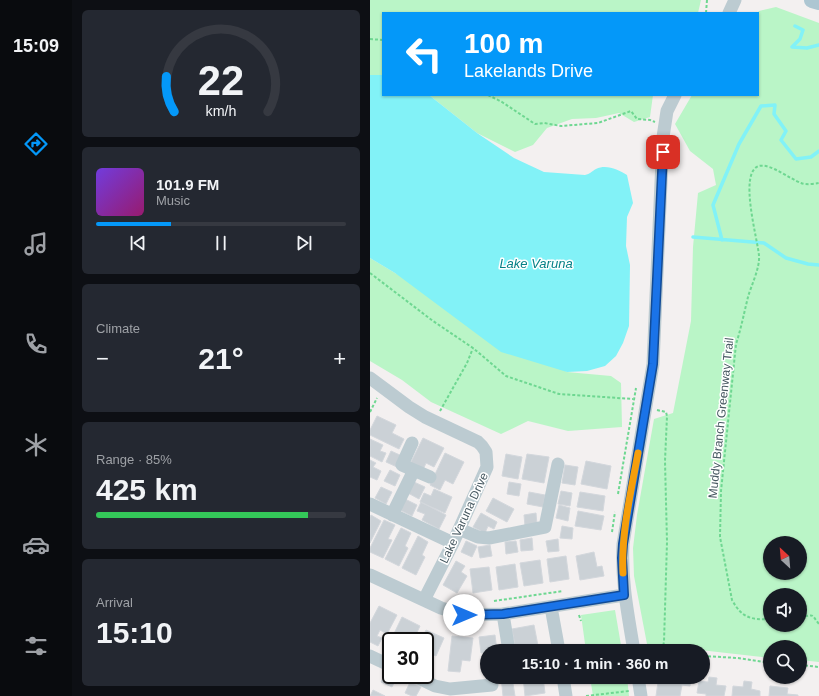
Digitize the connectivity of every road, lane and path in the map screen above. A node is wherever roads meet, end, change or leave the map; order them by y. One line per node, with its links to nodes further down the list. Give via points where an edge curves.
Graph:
1 (707, 0): 5 (path)
2 (735, 0): 6 (street)
3 (812, 0): 4 (main road)
4 (819, 2)
5 (706, 12)
6 (729, 12)
7 (370, 39): 8 (path)
8 (382, 40)
9 (490, 96): 11 (path, via 535,124 561,126 598,123 631,111 637,119 657,123)
10 (675, 96): 19 (street, via 668,111 663,137 653,364)
11 (658, 119)
12 (819, 183): 41 (path, Muddy Branch Greenway Trail, via 802,184 763,166 753,170 750,176 750,203 760,257 736,344 720,491 720,537 732,600 736,608 751,619)
13 (370, 273): 14 (path)
14 (473, 348): 17 (path, via 506,376 559,394); 20 (path)
15 (370, 378): 29 (street, Lake Varuna Drive, via 425,417 478,442 486,452 487,467)
16 (636, 386): 17 (path)
17 (633, 399): 18 (path)
18 (632, 406): 19 (path); 25 (path)
19 (646, 408): 34 (street, via 623,544); 47 (path, via 666,412 667,416)
20 (440, 412)
21 (412, 443): 23 (street, via 402,465)
22 (558, 464): 29 (street, via 545,527 489,538 478,537)
23 (414, 470): 24 (street); 28 (street)
24 (430, 477)
25 (618, 496)
26 (370, 504): 28 (street)
27 (615, 510): 30 (path)
28 (392, 515): 31 (street)
29 (459, 529): 31 (street, Lake Varuna Drive)
30 (612, 536)
31 (453, 543): 35 (street, Lake Varuna Drive)
32 (370, 575): 35 (street)
33 (563, 591): 36 (path)
34 (624, 595): 37 (street); 46 (street)
35 (424, 600): 38 (street, via 464,615)
36 (494, 601)
37 (551, 607): 38 (street); 45 (street)
38 (503, 614): 44 (street)
39 (579, 615): 42 (path)
40 (807, 616): 43 (path, via 815,617)
41 (763, 619)
42 (581, 621)
43 (819, 624)
44 (507, 644)
45 (558, 644)
46 (633, 644)
47 (664, 644)
48 (370, 656): 50 (street)
49 (710, 656): 51 (path)
50 (382, 662)
51 (763, 662)
52 (807, 666): 53 (path)
53 (819, 667)
54 (431, 684): 56 (street, via 450,689)
55 (564, 684): 58 (street)
56 (492, 686)
57 (640, 688): 59 (path)
58 (566, 696)
59 (586, 696)

